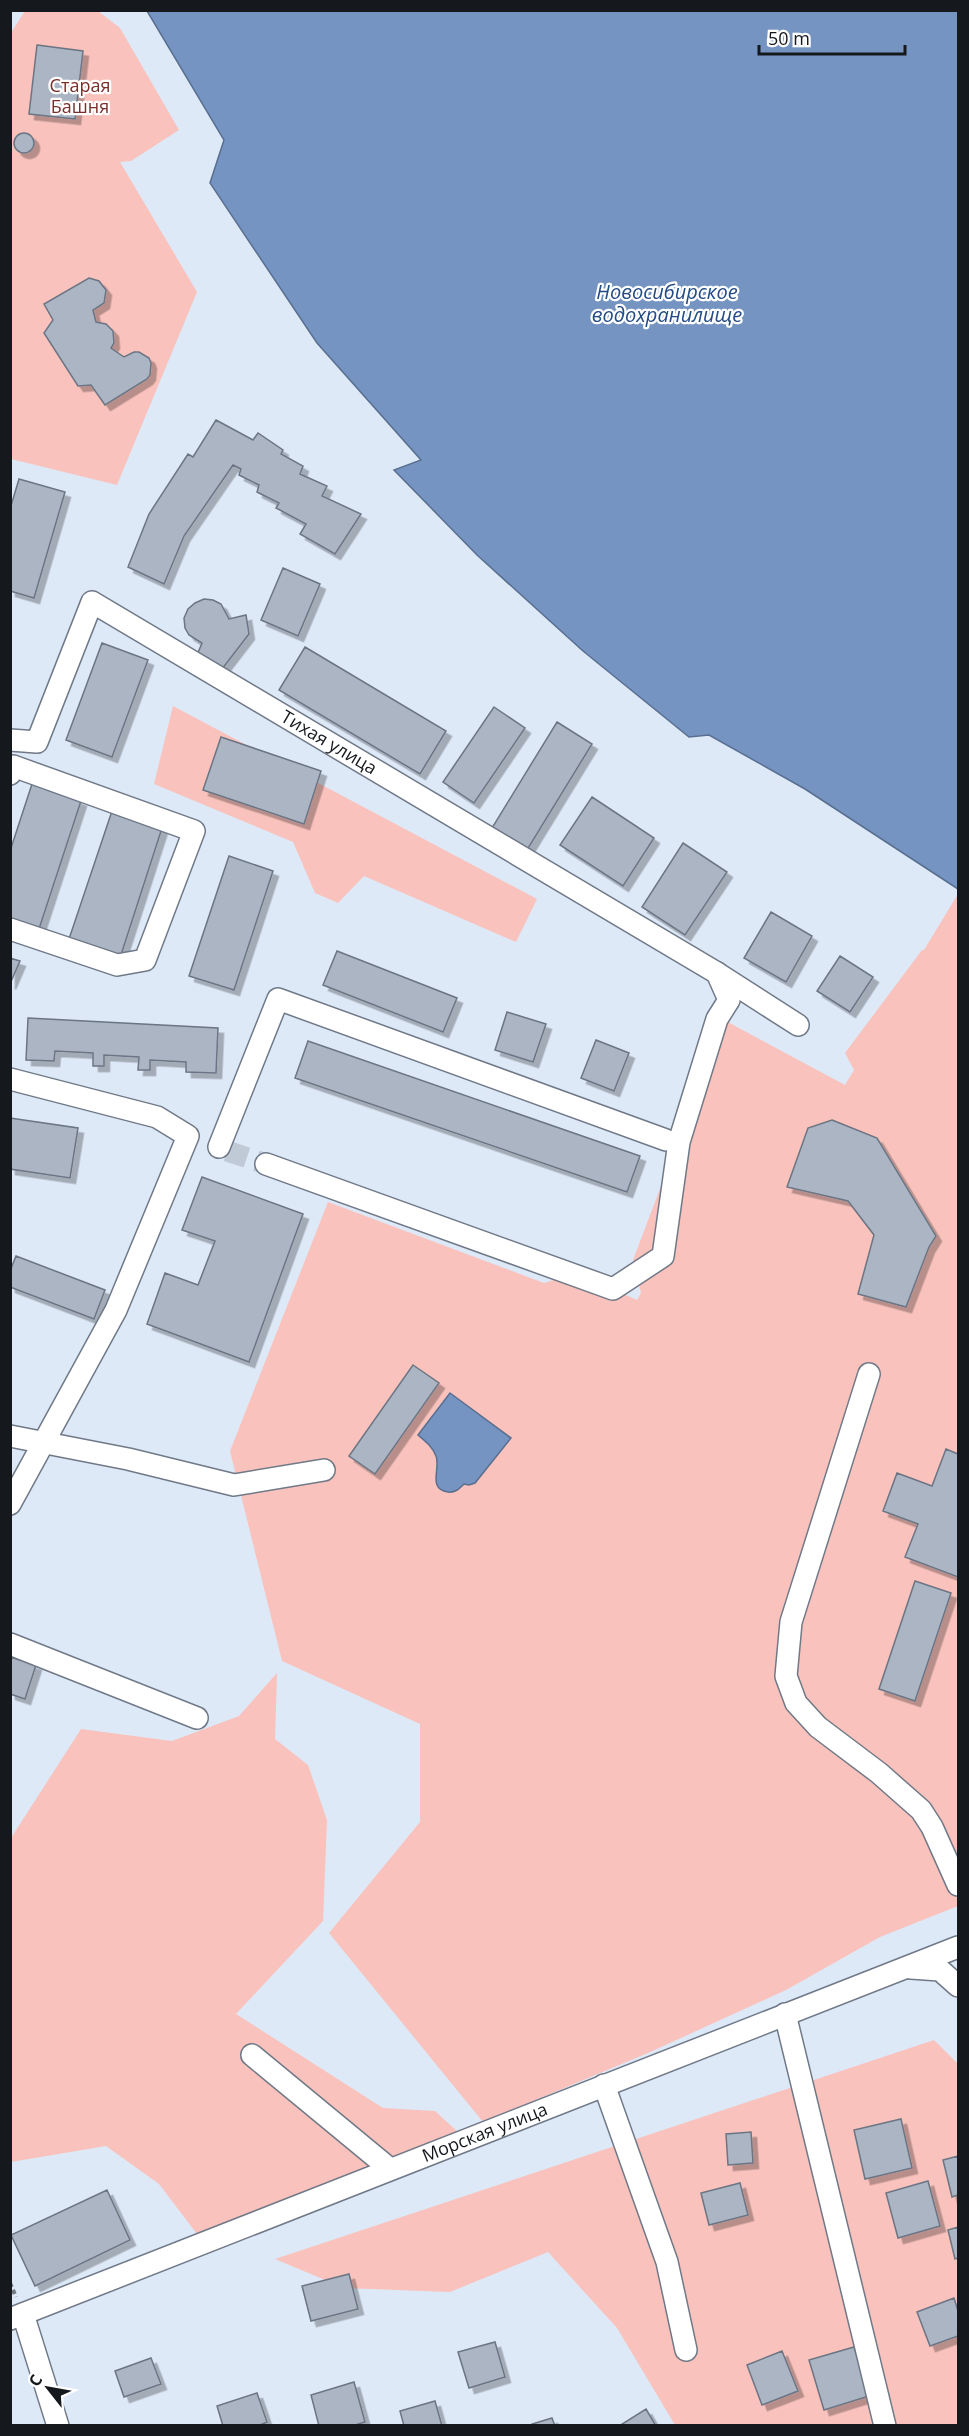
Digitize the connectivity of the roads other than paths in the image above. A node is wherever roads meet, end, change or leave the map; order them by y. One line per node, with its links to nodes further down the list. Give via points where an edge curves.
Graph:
1 (10, 740): 4 (street, Тихая улица, via 37,742 92,602)
2 (10, 774): 3 (street, via 13,766 194,831 145,960 117,965)
3 (10, 929)
4 (717, 973): 5 (street); 9 (street, via 729,1000 717,1019 679,1142 663,1256 613,1289)
5 (798, 1025)
6 (10, 1079): 7 (street, via 157,1117)
7 (188, 1136): 8 (street, via 223,1149 278,999); 12 (street, via 116,1310)
8 (666, 1140)
9 (266, 1164)
10 (869, 1374): 17 (street, via 791,1622 786,1676 796,1703 818,1727 921,1810)
11 (10, 1436): 12 (street)
12 (44, 1444): 13 (street, via 128,1459 234,1485); 14 (street)
13 (324, 1470)
14 (10, 1504)
15 (10, 1644): 16 (street)
16 (197, 1718)
17 (958, 1885)
18 (958, 1947): 19 (street, Морская улица)
19 (904, 1967): 20 (street, via 940,1970); 21 (street, Морская улица)
20 (958, 1986)
21 (785, 2014): 23 (street, Морская улица); 28 (street)
22 (252, 2055): 24 (street)
23 (604, 2085): 24 (street, Морская улица); 26 (street, via 667,2262)
24 (390, 2169): 25 (street, Морская улица)
25 (17, 2316): 27 (street)
26 (686, 2350)
27 (58, 2426)
28 (885, 2426)

